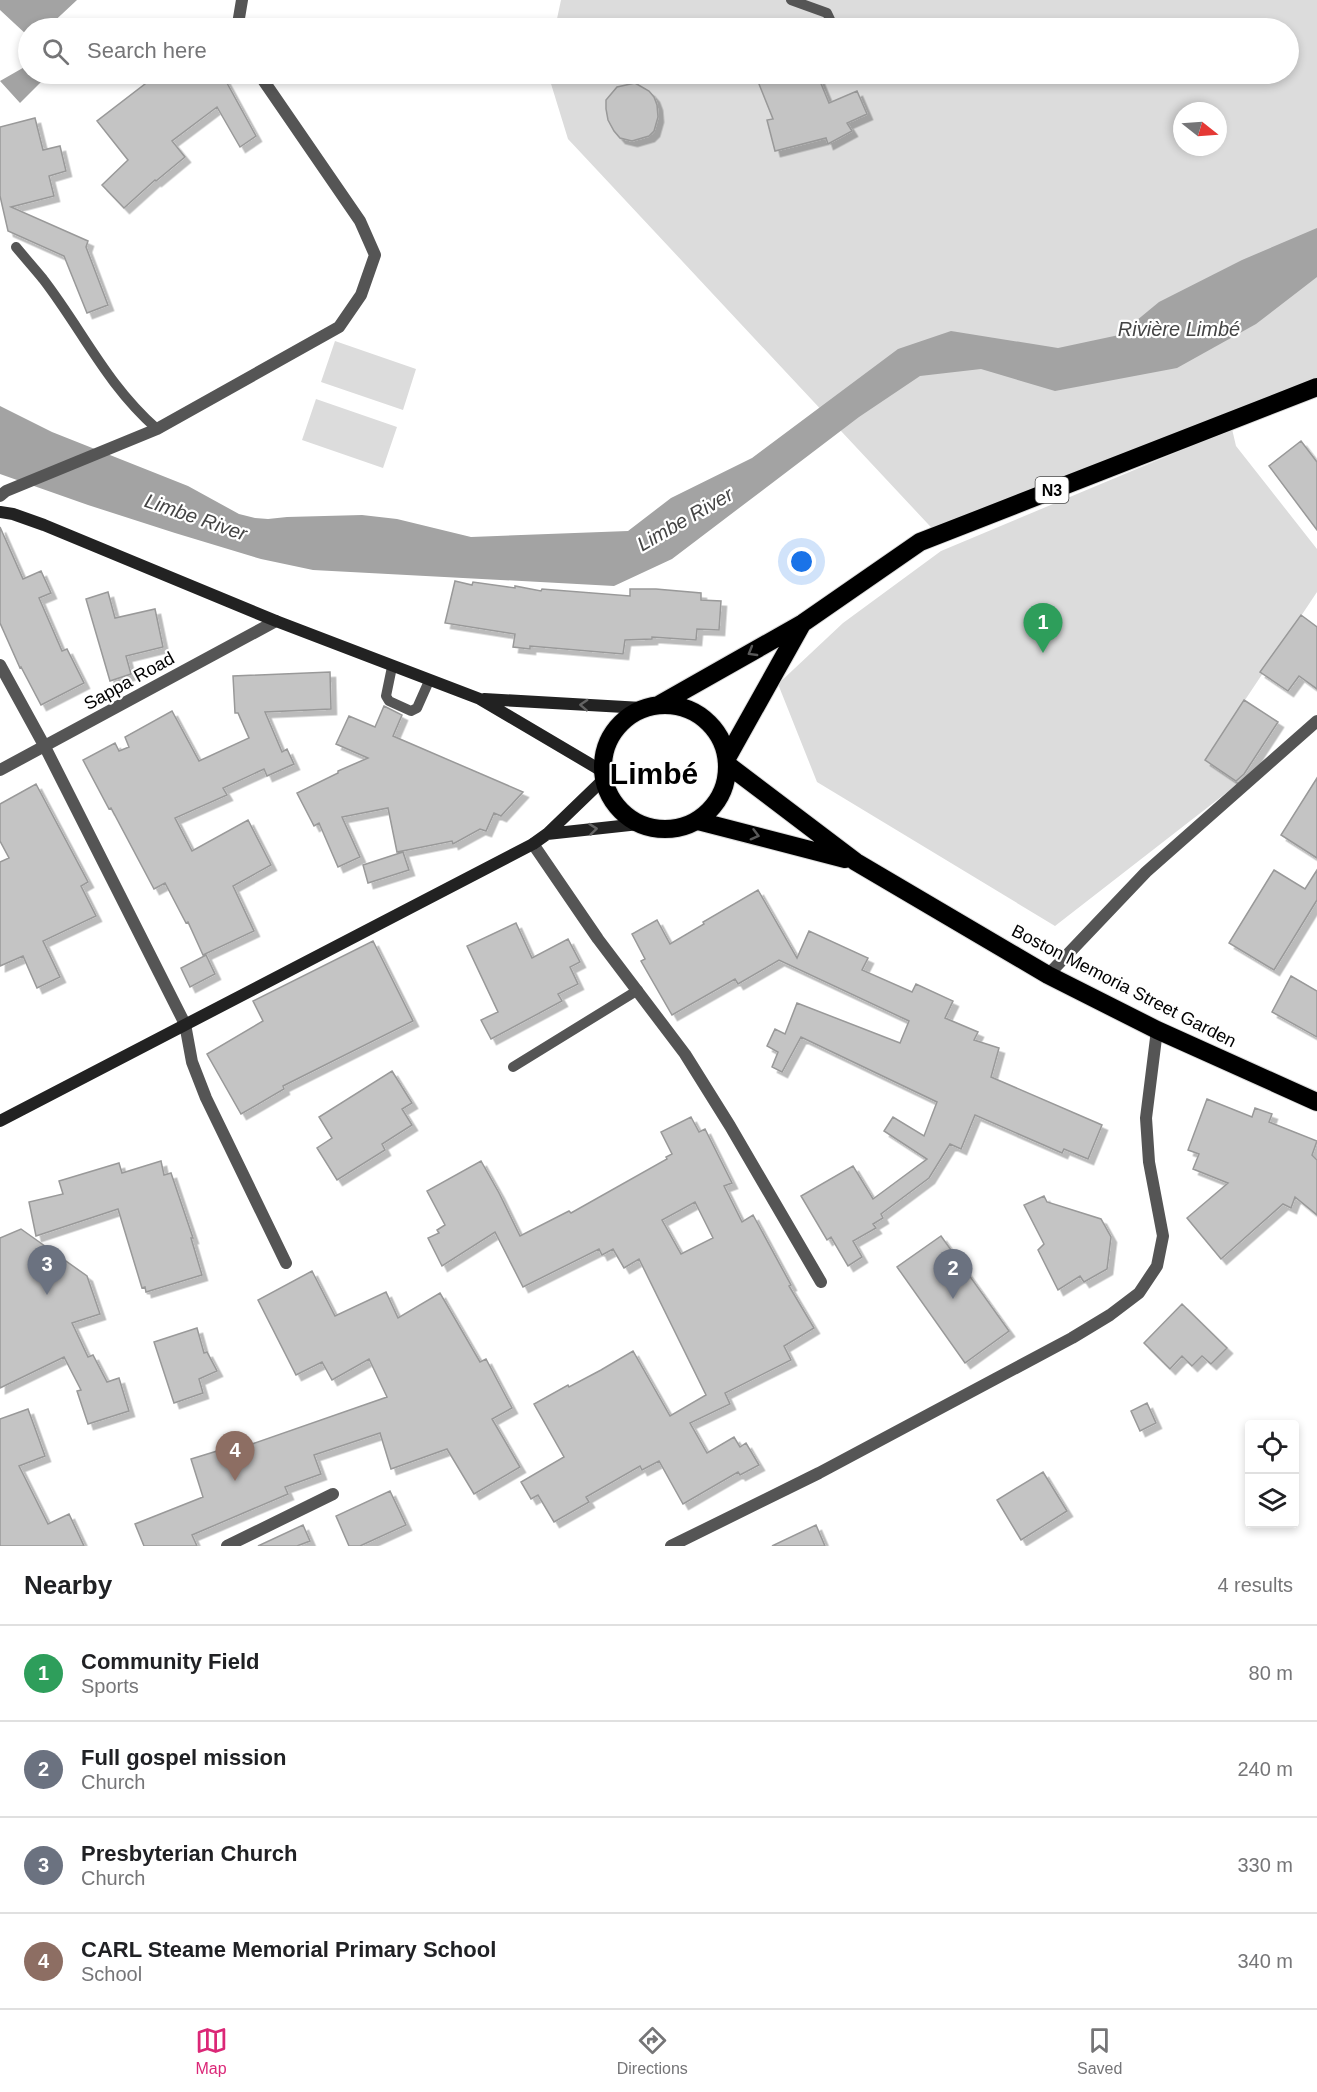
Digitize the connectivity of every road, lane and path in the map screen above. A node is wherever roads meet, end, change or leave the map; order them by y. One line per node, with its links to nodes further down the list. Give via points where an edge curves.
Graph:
1 (242, 0): 3 (street)
2 (791, 0): 4 (lane, via 827,13)
3 (239, 18)
4 (829, 18)
5 (266, 84): 8 (street, via 360,221 375,255 371,270 361,295 339,327)
6 (16, 247): 8 (lane, via 43,279 104,371 137,412)
7 (1317, 387): 12 (highway, N3, via 920,542)
8 (157, 429): 9 (street)
9 (3, 493)
10 (0, 512): 11 (main road, via 45,525)
11 (276, 621): 14 (main road); 19 (street, Sappa Road)
12 (803, 623): 17 (highway, one-way to 17); 20 (highway)
13 (0, 665): 19 (street)
14 (392, 667): 15 (main road); 15 (lane, via 386,696 411,711 417,708)
15 (429, 681): 16 (main road)
16 (480, 699): 17 (main road, one-way to 16); 22 (main road)
17 (651, 706): 20 (highway, via 683,707 704,718 719,735); 22 (highway, via 626,718 612,734 604,752)
18 (1317, 721): 28 (street, via 1146,872)
19 (45, 747): 21 (street, Sappa Road); 30 (street)
20 (727, 762): 23 (highway, via 720,797); 27 (highway, Boston Memoria Street Garden)
21 (0, 771)
22 (603, 776): 24 (highway, via 610,799); 25 (main road)
23 (698, 821): 24 (highway, via 679,829 658,830); 27 (highway, Boston Memoria Street Garden, one-way to 27)
24 (639, 825): 25 (main road, one-way to 24)
25 (547, 834): 26 (main road)
26 (533, 844): 29 (street); 30 (main road)
27 (856, 861): 28 (highway, Boston Memoria Street Garden)
28 (1048, 975): 31 (highway, Boston Memoria Street Garden)
29 (638, 990): 32 (lane); 36 (street, via 702,1081)
30 (185, 1024): 34 (main road); 35 (street, via 192,1062 206,1098)
31 (1157, 1030): 33 (highway, Boston Memoria Street Garden); 39 (street, via 1146,1118 1149,1162 1163,1236 1157,1266 1139,1293 1072,1338 819,1473)
32 (513, 1067)
33 (1317, 1102)
34 (0, 1121)
35 (286, 1263)
36 (821, 1282)
37 (333, 1494): 38 (street)
38 (227, 1546)
39 (671, 1546)

